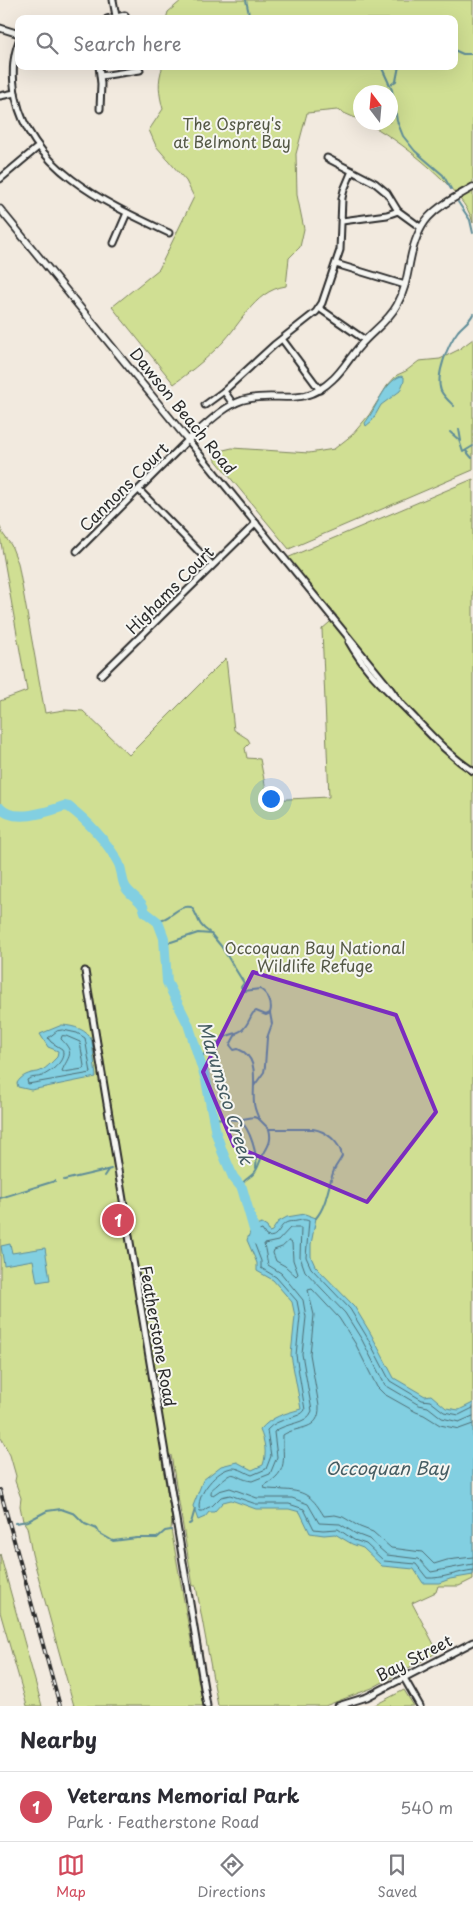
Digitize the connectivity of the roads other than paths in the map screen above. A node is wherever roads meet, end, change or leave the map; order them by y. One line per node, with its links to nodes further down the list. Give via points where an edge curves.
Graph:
1 (113, 0): 2 (street)
2 (116, 15)
3 (0, 28): 4 (street)
4 (15, 33)
5 (15, 63): 9 (street)
6 (100, 70): 8 (street)
7 (140, 70): 8 (street)
8 (101, 76): 11 (street)
9 (15, 93): 10 (street); 12 (street, via 26,128)
10 (0, 96)
11 (100, 109)
12 (38, 147): 15 (street); 19 (street, via 71,178)
13 (328, 158): 14 (street)
14 (352, 170): 18 (street, via 381,187); 20 (street, via 344,190)
15 (0, 179)
16 (473, 187): 21 (street, via 432,212)
17 (0, 209): 33 (street, Dawson Beach Road)
18 (398, 211): 20 (street); 21 (street)
19 (127, 213): 22 (street); 23 (street)
20 (342, 221): 24 (street)
21 (420, 227): 25 (street)
22 (169, 233)
23 (114, 243)
24 (336, 264): 25 (street); 26 (street)
25 (405, 285): 28 (street, via 392,312)
26 (319, 308): 27 (street); 28 (street)
27 (282, 339): 29 (street); 30 (street)
28 (365, 340): 30 (street)
29 (224, 390): 31 (street); 32 (street)
30 (320, 390): 31 (street, via 298,398 258,397)
31 (233, 404): 33 (street)
32 (205, 405)
33 (188, 440): 34 (street, Cannons Court); 35 (street, Dawson Beach Road)
34 (139, 490): 36 (street, Cannons Court); 37 (street)
35 (256, 523): 37 (street, Highams Court); 39 (street, Dawson Beach Road, via 343,632 364,667 445,749)
36 (77, 551)
37 (212, 565): 38 (street, Highams Court)
38 (101, 675)
39 (473, 771)
40 (85, 971): 43 (street, Featherstone Road)
41 (473, 1642): 42 (street, Bay Street)
42 (404, 1678): 44 (street, Bay Street, via 367,1697); 45 (street)
43 (207, 1706)
44 (338, 1706)
45 (420, 1706)

